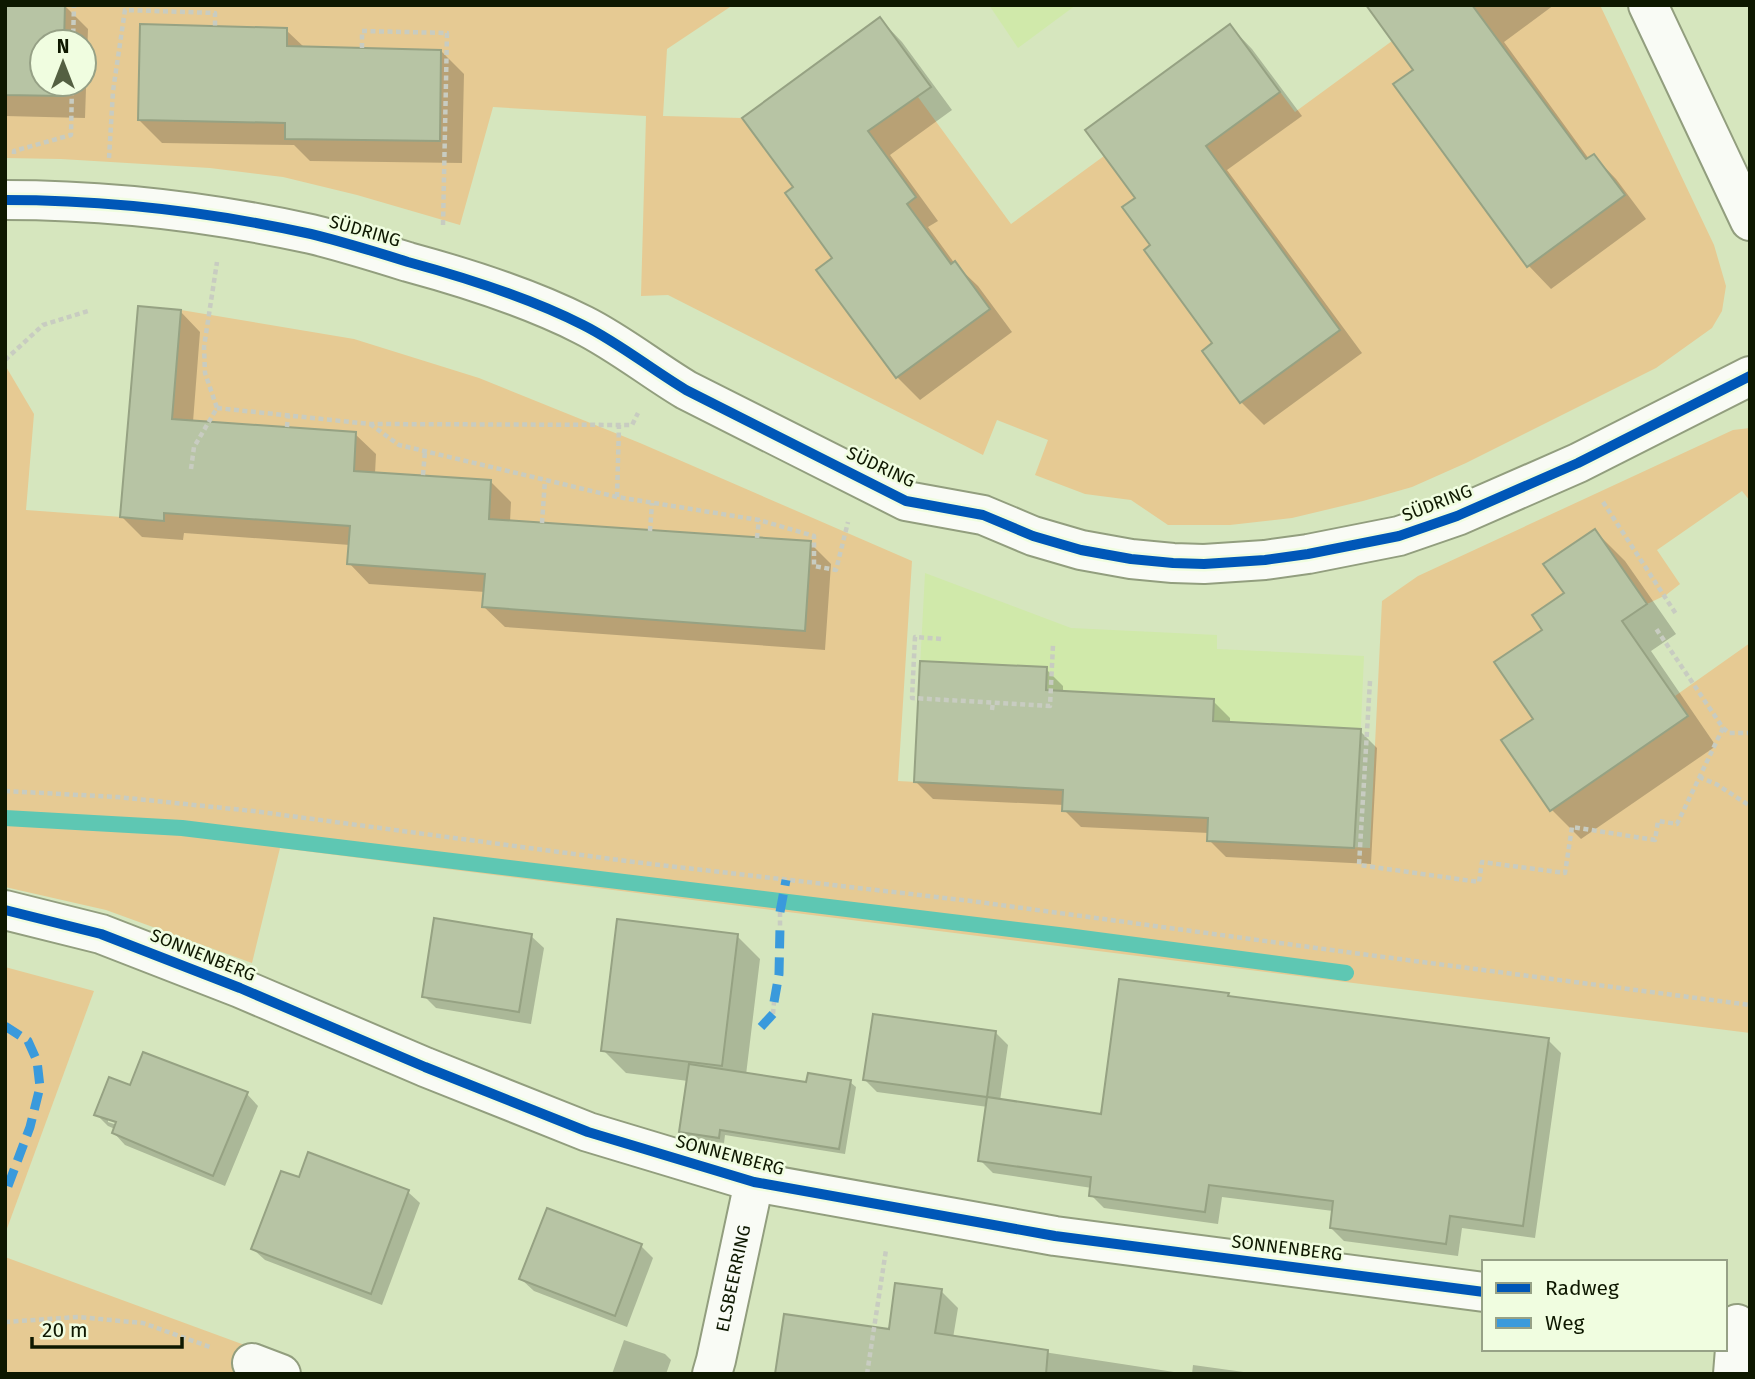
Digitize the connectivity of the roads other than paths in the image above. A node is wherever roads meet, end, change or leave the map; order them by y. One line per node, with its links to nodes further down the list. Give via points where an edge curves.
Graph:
1 (1648, 5): 3 (street)
2 (9, 200): 4 (street, SÜDRING, via 195,214 312,234 442,271 583,325 686,390 906,500 983,515 1033,536 1131,559 1204,564 1265,560 1399,536 1578,463)
3 (1750, 221)
4 (1750, 376)
5 (5, 910): 6 (street, SONNENBERG, via 101,934 588,1132)
6 (754, 1182): 7 (street, SONNENBERG, via 1055,1236); 9 (street, ELSBEERRING)
7 (1482, 1292)
8 (1737, 1324): 10 (street)
9 (712, 1374)
10 (1733, 1374)

